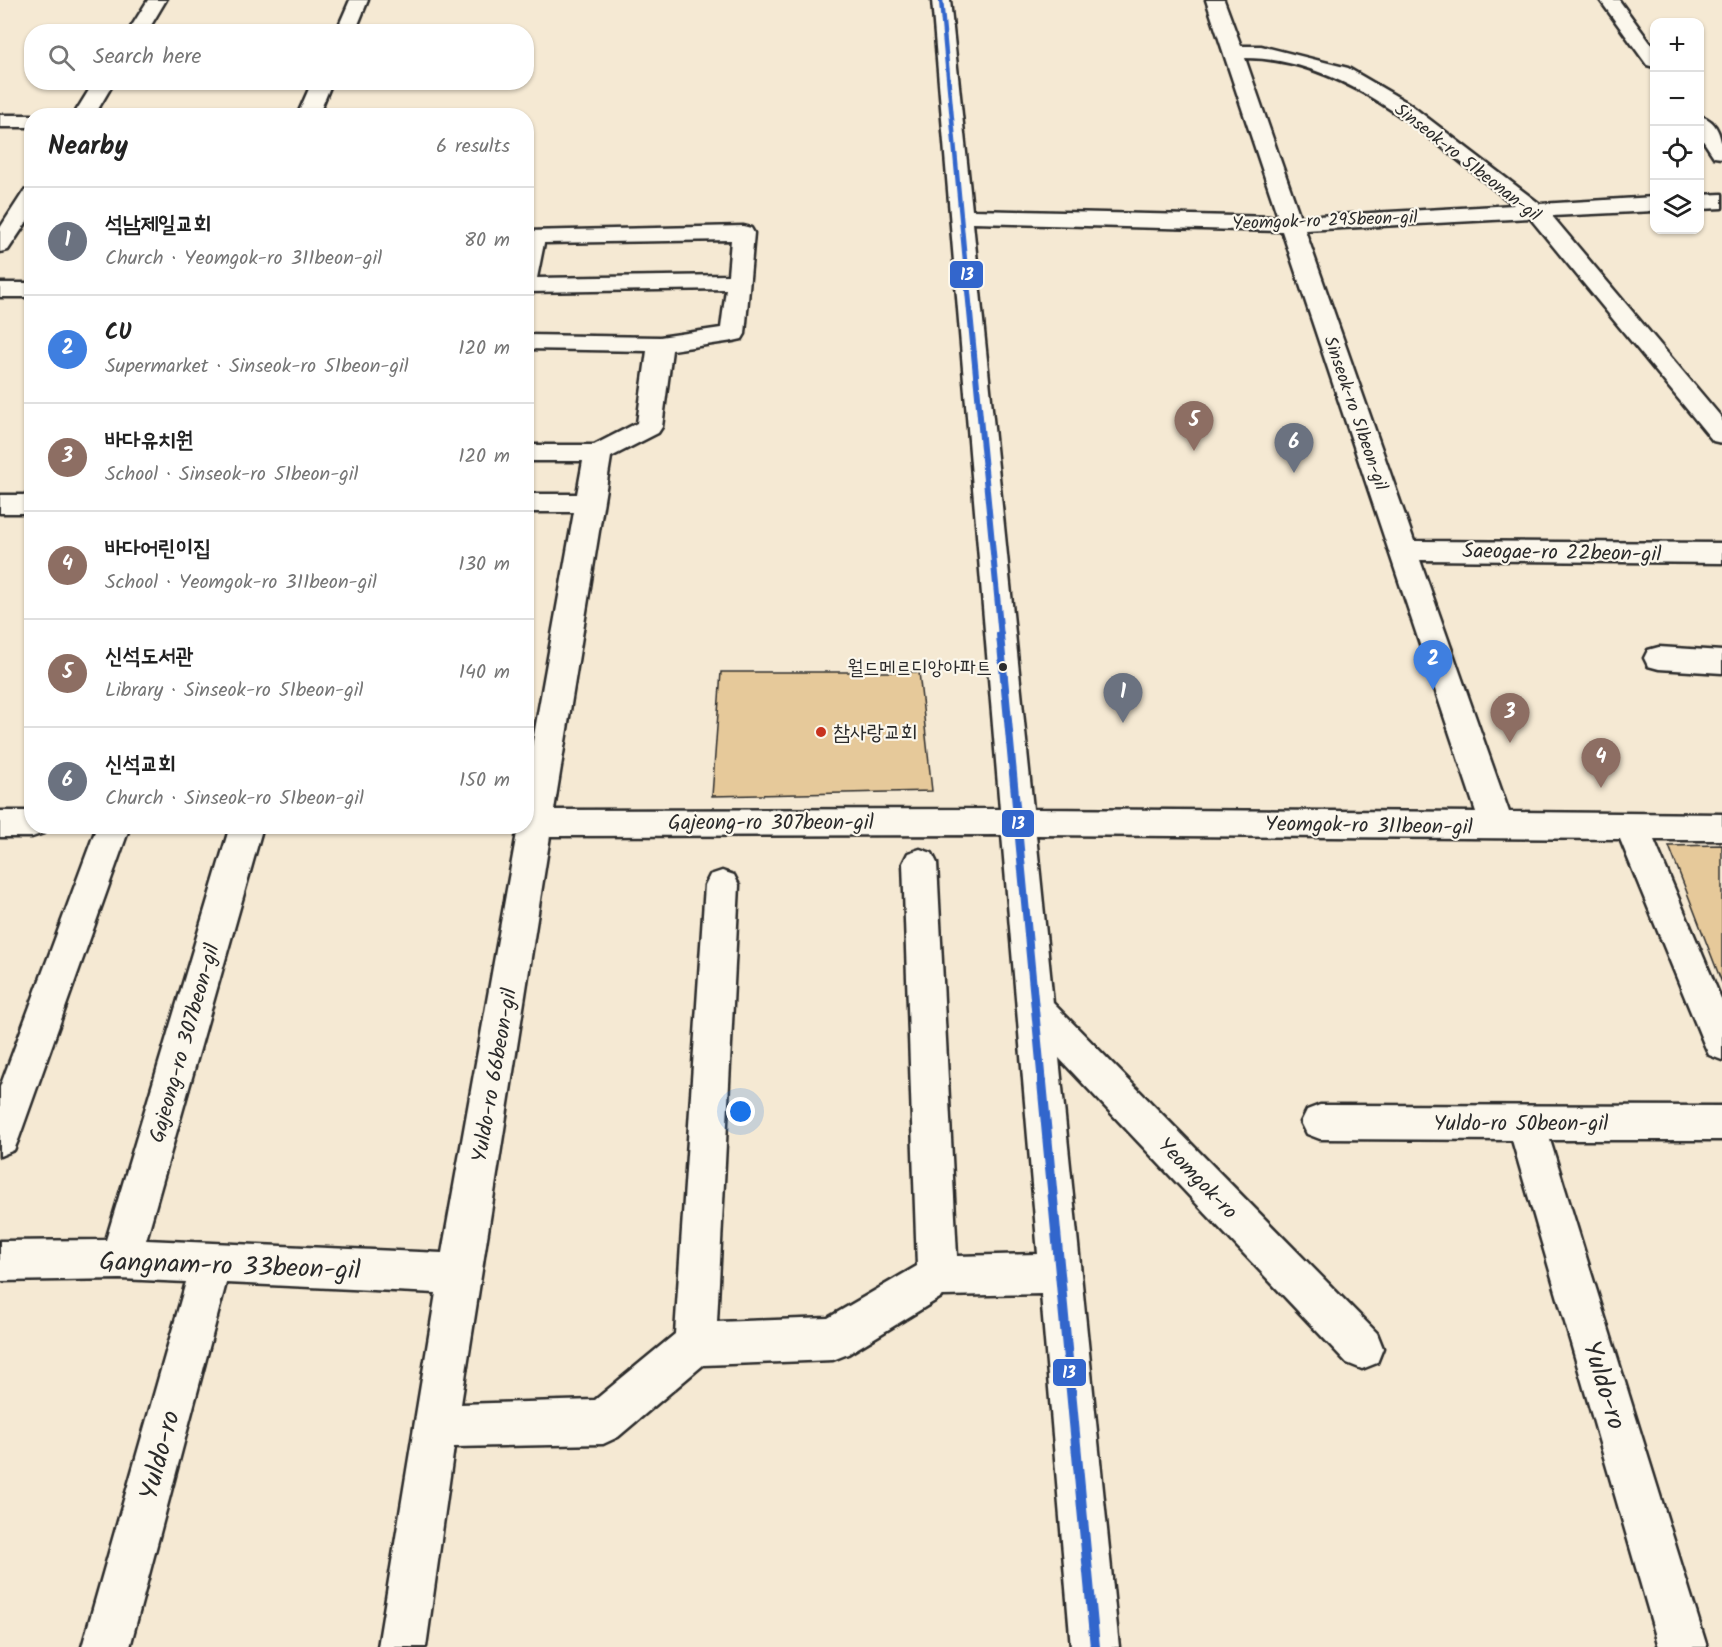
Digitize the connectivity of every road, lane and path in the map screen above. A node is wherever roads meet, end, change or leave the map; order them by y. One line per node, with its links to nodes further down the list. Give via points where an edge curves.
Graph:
1 (157, 0): 6 (street)
2 (359, 0): 7 (street)
3 (941, 0): 23 (street)
4 (1215, 0): 8 (street, Sinseok-ro 51beon-gil)
5 (1609, 0): 9 (street)
6 (142, 24)
7 (348, 24)
8 (1233, 52): 22 (street, Sinseok-ro 51beonan-gil, via 1261,52 1341,72 1401,107); 24 (street, Sinseok-ro 51beon-gil)
9 (1650, 56)
10 (99, 90): 12 (street)
11 (318, 90): 13 (street)
12 (88, 108)
13 (311, 108)
14 (0, 121): 15 (street)
15 (24, 121)
16 (1708, 124): 17 (street)
17 (1722, 152)
18 (1722, 201): 19 (street)
19 (1704, 202)
20 (1650, 204): 22 (street, Yeomgok-ro 295beon-gil)
21 (24, 208): 26 (street)
22 (1536, 211): 24 (street, Yeomgok-ro 295beon-gil); 33 (street, Sinseok-ro 51beonan-gil)
23 (960, 216): 24 (street, Yeomgok-ro 295beon-gil); 45 (street)
24 (1292, 224): 40 (street, Sinseok-ro 51beon-gil)
25 (534, 236): 27 (street, via 743,233)
26 (0, 245)
27 (739, 282): 28 (street); 32 (street, via 733,334)
28 (534, 285)
29 (0, 290): 30 (street)
30 (24, 290)
31 (534, 342): 32 (street)
32 (660, 344): 35 (street, via 649,428)
33 (1722, 435)
34 (534, 453): 35 (street)
35 (598, 453): 37 (street, Yuldo-ro 66beon-gil)
36 (534, 503): 37 (street)
37 (590, 503): 44 (street, Yuldo-ro 66beon-gil)
38 (0, 504): 39 (street)
39 (24, 504)
40 (1403, 550): 41 (street, Saeogae-ro 22beon-gil); 47 (street, Sinseok-ro 51beon-gil)
41 (1722, 553)
42 (1659, 658): 43 (street)
43 (1722, 662)
44 (534, 812)
45 (1016, 822): 46 (street, Gajeong-ro 307beon-gil); 47 (street, Yeomgok-ro 311beon-gil); 55 (street)
46 (534, 823)
47 (1497, 826): 48 (street, Yeomgok-ro 311beon-gil)
48 (1632, 827): 49 (street, Yeomgok-ro 311beon-gil); 56 (street)
49 (1722, 827)
50 (111, 834): 60 (street)
51 (245, 834): 61 (street, Gajeong-ro 307beon-gil)
52 (530, 834): 64 (street, Yuldo-ro 66beon-gil)
53 (920, 863): 66 (street)
54 (722, 885): 67 (street)
55 (1034, 1008): 65 (street); 68 (street, Yeomgok-ro)
56 (1722, 1044)
57 (1320, 1122): 58 (street, Yuldo-ro 50beon-gil)
58 (1526, 1122): 59 (street, Yuldo-ro 50beon-gil); 73 (street, Yuldo-ro)
59 (1722, 1123)
60 (0, 1138)
61 (120, 1259): 62 (street, Gangnam-ro 33beon-gil); 63 (street, Gangnam-ro 33beon-gil)
62 (0, 1261)
63 (211, 1264): 64 (street, Gangnam-ro 33beon-gil); 70 (street, Yuldo-ro)
64 (459, 1274): 69 (street, Yuldo-ro 66beon-gil)
65 (1059, 1274): 66 (street); 72 (street)
66 (938, 1276): 67 (street, via 833,1339)
67 (695, 1344): 69 (street, via 603,1422)
68 (1362, 1348)
69 (436, 1426): 71 (street, Yuldo-ro 66beon-gil)
70 (106, 1647)
71 (402, 1647)
72 (1095, 1647)
73 (1683, 1647)

